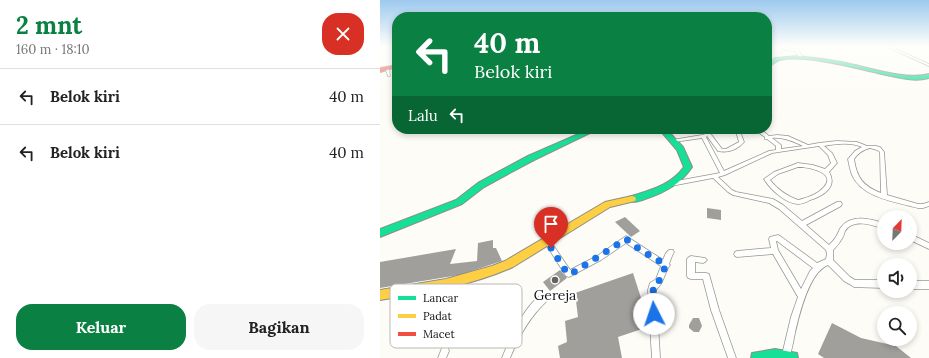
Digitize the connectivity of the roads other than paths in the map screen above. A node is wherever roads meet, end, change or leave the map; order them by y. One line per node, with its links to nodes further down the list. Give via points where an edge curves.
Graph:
1 (838, 63): 2 (street, via 900,76)
2 (929, 76)
3 (584, 134): 25 (street, via 489,180 459,202)
4 (667, 134): 9 (street)
5 (763, 134): 8 (street)
6 (739, 135): 7 (street, via 742,140 740,144 727,151 720,150 708,134)
7 (703, 136): 9 (street); 16 (street)
8 (767, 138): 11 (street, via 780,136); 13 (street, via 779,146)
9 (674, 141): 14 (street, via 686,161 688,167)
10 (819, 144): 11 (street); 12 (street, via 849,142); 15 (street, via 833,158 834,163)
11 (808, 146): 13 (street)
12 (866, 147): 20 (street, via 877,147 882,152); 20 (street, via 850,159 856,178 866,188)
13 (778, 151): 16 (street, via 762,155)
14 (685, 172): 18 (street); 19 (street)
15 (826, 172): 15 (street, via 829,178 827,187 798,202 776,189 767,179 776,173 798,166 811,166)
16 (723, 174): 17 (street)
17 (714, 176): 18 (street); 24 (street, via 735,194 771,201)
18 (690, 180): 19 (street)
19 (671, 184): 27 (street, via 650,196 608,204)
20 (884, 196): 22 (street, via 918,206)
21 (839, 204): 24 (street)
22 (929, 204)
23 (877, 224): 29 (street, via 854,222 844,229)
24 (801, 226): 29 (street)
25 (380, 233)
26 (917, 240): 28 (street)
27 (547, 241): 35 (street, via 569,274 626,239); 37 (street, via 502,268)
28 (929, 246)
29 (829, 249): 34 (street)
30 (775, 251): 32 (street); 36 (street, via 772,239 776,238); 45 (street)
31 (671, 252): 35 (street)
32 (737, 254)
33 (703, 260): 51 (street, via 691,259 692,276 706,276)
34 (829, 261): 36 (street); 39 (street, via 854,284)
35 (666, 265): 50 (street, via 652,290)
36 (818, 268): 45 (street)
37 (458, 282): 38 (street)
38 (447, 284)
39 (877, 284)
40 (917, 285): 41 (street)
41 (929, 285)
42 (390, 294): 43 (street)
43 (380, 296)
44 (545, 296): 46 (street, via 537,303)
45 (801, 296): 48 (street)
46 (522, 326)
47 (509, 348): 49 (street)
48 (789, 357): 52 (street, via 774,354)
49 (506, 358)
50 (656, 358)
51 (732, 358)
52 (757, 358)

